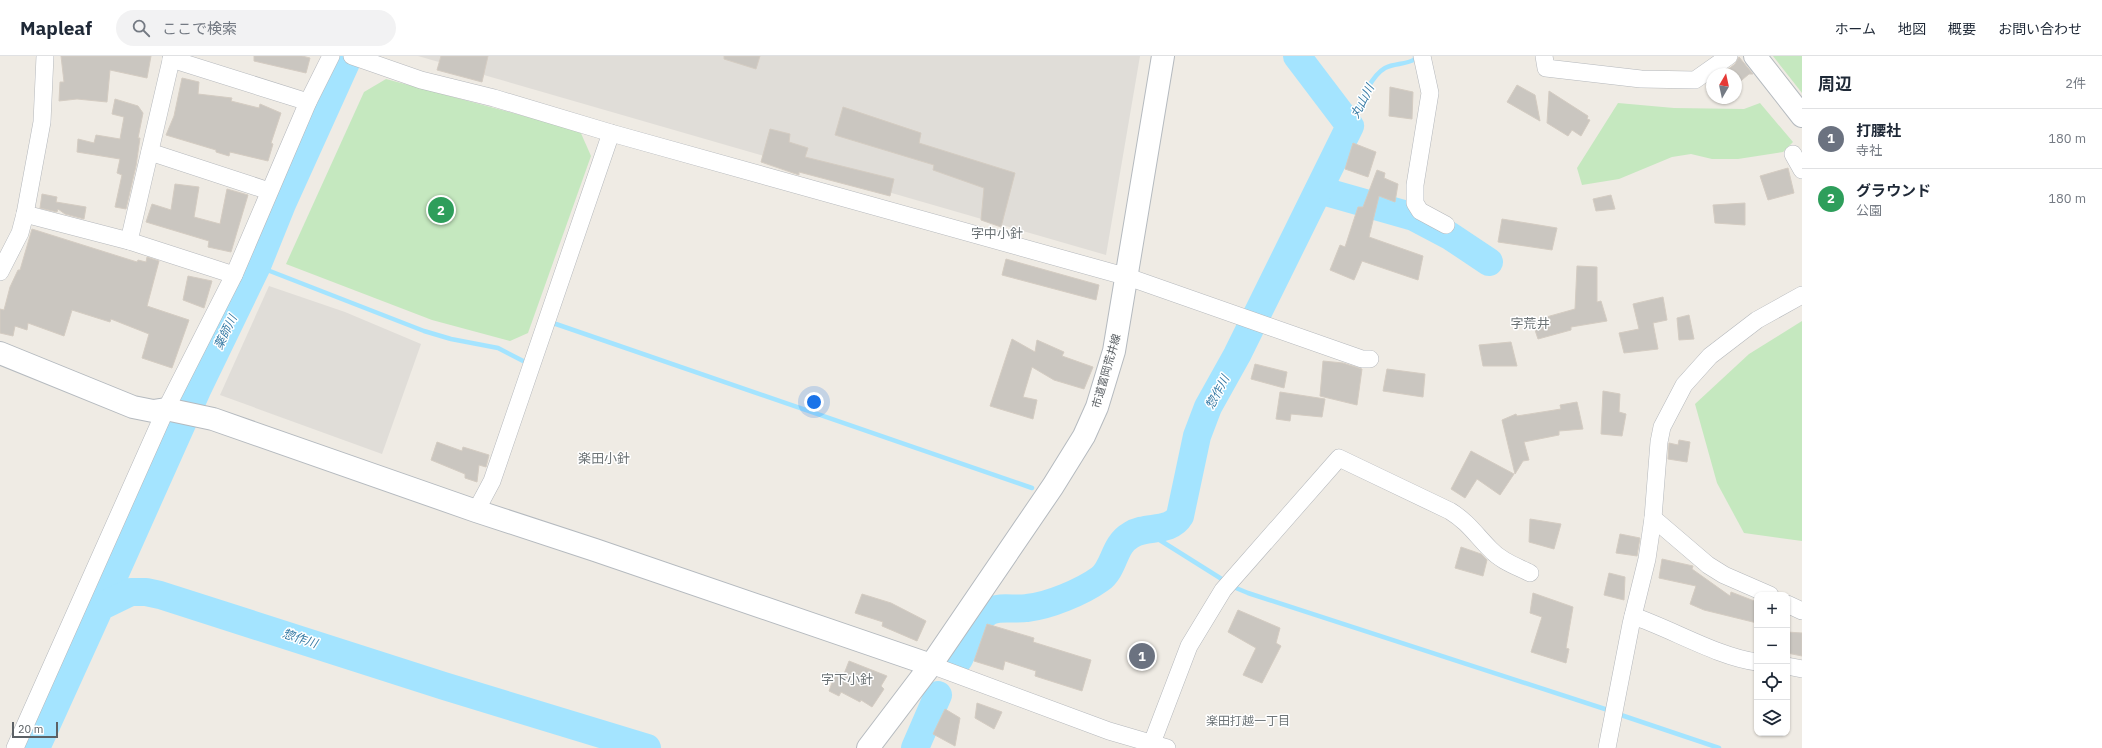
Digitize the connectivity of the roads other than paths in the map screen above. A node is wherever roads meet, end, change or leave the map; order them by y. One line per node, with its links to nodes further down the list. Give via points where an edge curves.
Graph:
1 (44, 56): 17 (street, via 42,122)
2 (331, 56): 10 (street)
3 (1163, 56): 22 (street, 市道富岡荒井線)
4 (1422, 56): 18 (street, via 1430,93 1415,203 1420,211)
5 (1544, 56): 6 (street, via 1546,68 1641,79 1687,80 1695,80)
6 (1729, 56)
7 (1755, 56): 11 (street)
8 (172, 58): 10 (street); 13 (street)
9 (357, 58): 12 (street, via 421,80 494,98)
10 (308, 102): 16 (street)
11 (1802, 116)
12 (611, 133): 22 (street); 27 (street, via 492,481)
13 (150, 152): 16 (street); 19 (street)
14 (1793, 154): 15 (street)
15 (1802, 170)
16 (270, 191): 21 (street)
17 (25, 214): 19 (street); 20 (street, via 20,233)
18 (1446, 224)
19 (129, 241): 21 (street)
20 (0, 272)
21 (234, 275): 26 (street)
22 (1128, 277): 25 (street, via 1362,359); 35 (street, 市道富岡荒井線, via 1114,351 1097,407 1084,436 1053,486)
23 (1802, 295): 28 (street, via 1756,320 1710,356 1684,385 1662,427)
24 (0, 354): 26 (street, via 133,407 153,411)
25 (1370, 358)
26 (166, 409): 27 (street, via 213,419); 39 (street)
27 (476, 511): 35 (street)
28 (1653, 518): 30 (street, via 1708,565); 33 (street, via 1647,559)
29 (1530, 573): 38 (street, via 1507,562 1491,550 1464,520 1450,511 1339,458 1230,583 1189,646)
30 (1763, 592)
31 (1790, 605): 32 (street)
32 (1802, 611)
33 (1633, 616): 34 (street, via 1729,655); 41 (street)
34 (1754, 662)
35 (930, 665): 38 (street, via 1109,731); 40 (street, 市道富岡荒井線)
36 (1790, 667): 37 (street)
37 (1802, 669)
38 (1160, 746)
39 (16, 748)
40 (868, 748)
41 (1608, 748)

